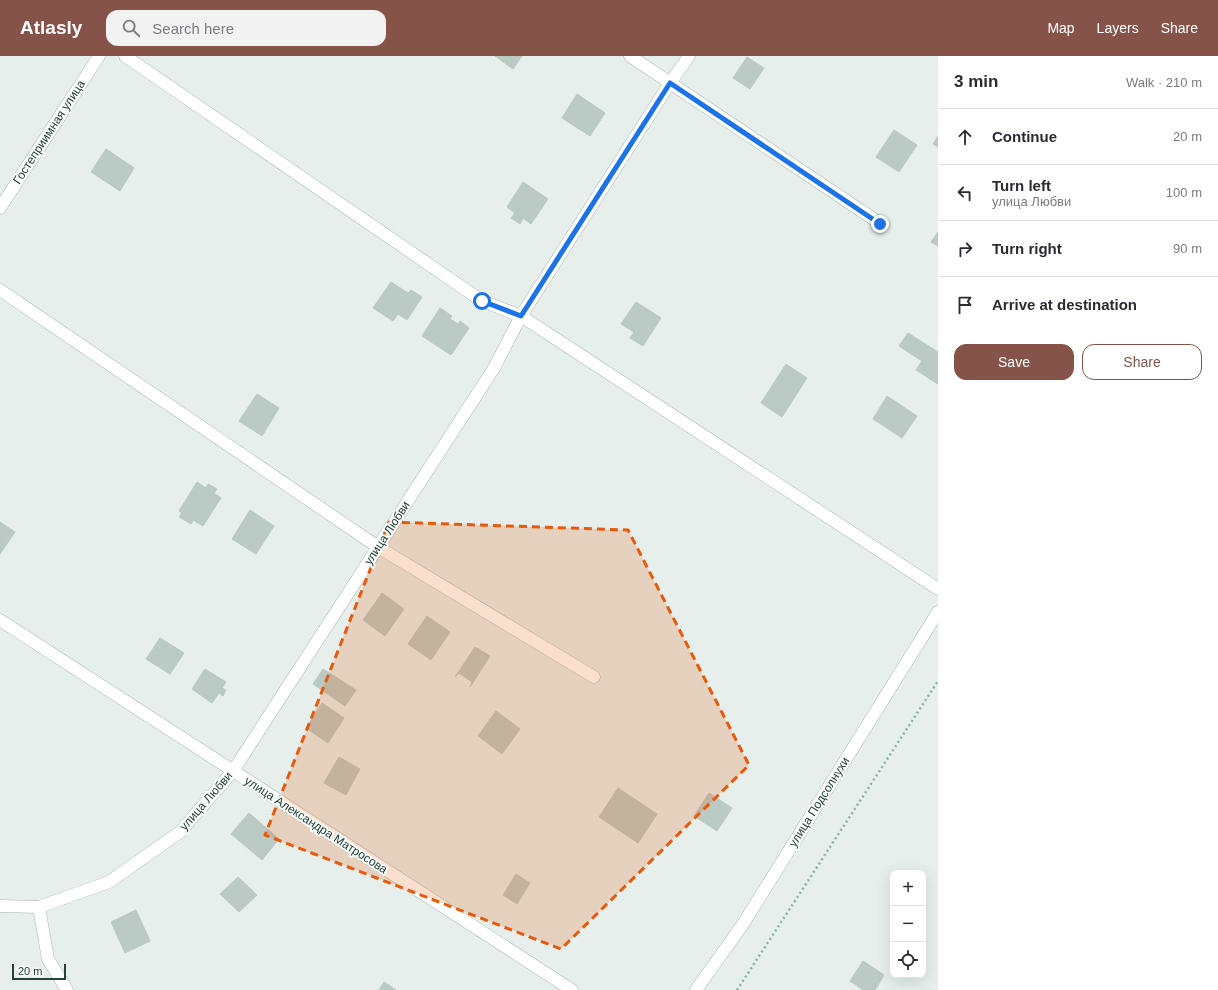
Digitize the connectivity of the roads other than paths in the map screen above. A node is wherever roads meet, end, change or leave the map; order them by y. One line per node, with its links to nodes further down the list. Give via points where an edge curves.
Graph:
1 (99, 56): 6 (street, Гостеприимная улица)
2 (125, 56): 9 (street, via 482,301)
3 (630, 56): 5 (street)
4 (689, 56): 5 (street, улица Любви)
5 (670, 83): 7 (street); 9 (street, улица Любви)
6 (0, 208)
7 (880, 224)
8 (0, 290): 10 (street)
9 (521, 316): 10 (street, улица Любви, via 494,368); 11 (street)
10 (378, 547): 14 (street); 15 (street, улица Любви)
11 (938, 590)
12 (938, 612): 20 (street, улица Подсолнухи, via 743,924)
13 (0, 620): 15 (street, улица Александра Матросова)
14 (594, 677)
15 (233, 771): 17 (street, улица Любви, via 180,832 109,882); 19 (street, улица Александра Матросова)
16 (0, 906): 17 (street, улица Любви)
17 (39, 907): 18 (street, via 48,959)
18 (67, 990)
19 (572, 990)
20 (696, 990)

